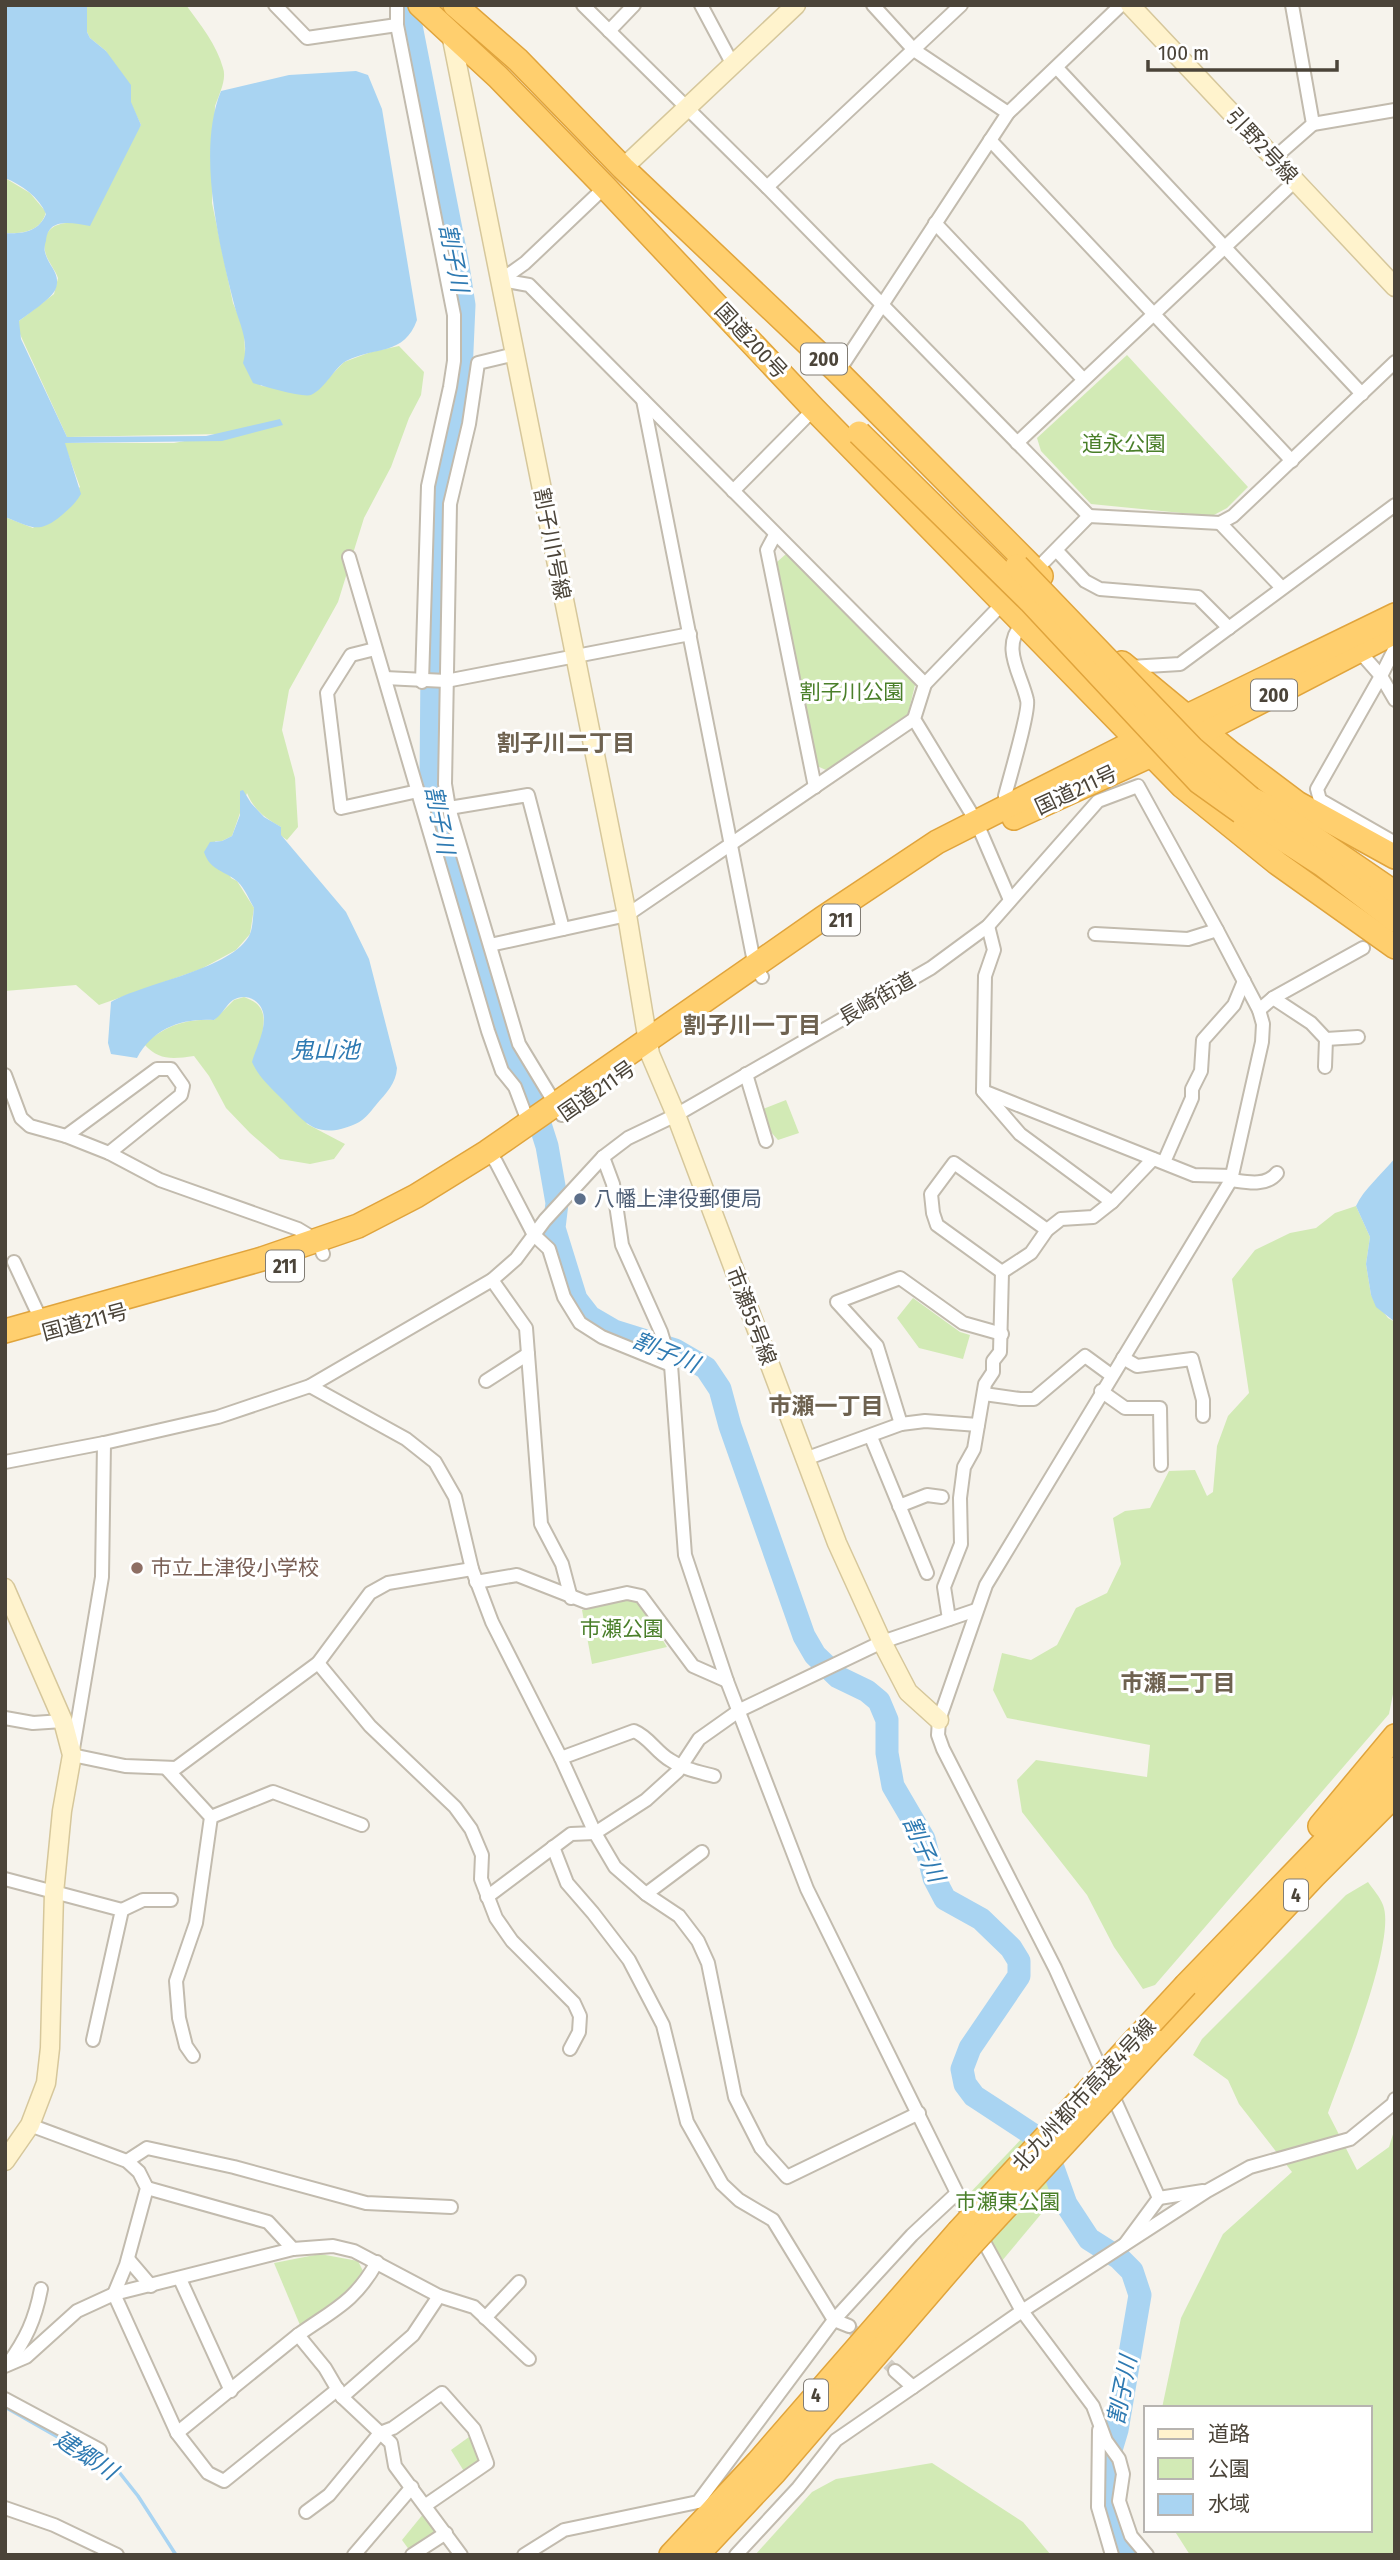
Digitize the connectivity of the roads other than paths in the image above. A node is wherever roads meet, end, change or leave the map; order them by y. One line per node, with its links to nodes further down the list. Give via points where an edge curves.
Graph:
1 (275, 5): 14 (street, via 307,38)
2 (397, 5): 14 (street)
3 (455, 5): 26 (highway, 国道200号 / 200, via 518,60)
4 (583, 5): 15 (street)
5 (634, 5): 15 (street)
6 (701, 5): 18 (street)
7 (796, 5): 18 (street)
8 (873, 5): 17 (street)
9 (961, 5): 17 (street)
10 (1121, 5): 19 (street)
11 (1130, 5): 25 (street, 引野2号線)
12 (1292, 5): 23 (street)
13 (426, 11): 16 (highway, 国道200号 / 200)
14 (397, 25): 37 (street)
15 (609, 31): 20 (street)
16 (451, 34): 28 (highway, 国道200号 / 200); 32 (street, 割子川1号線)
17 (914, 50): 22 (street); 29 (street)
18 (733, 65): 20 (street)
19 (1057, 68): 22 (street); 31 (street)
20 (686, 108): 26 (street); 29 (street)
21 (1395, 110): 23 (street)
22 (1008, 113): 24 (street)
23 (1313, 124): 25 (street)
24 (990, 141): 30 (street); 35 (street)
25 (1273, 159): 27 (street, 引野2号線)
26 (624, 168): 39 (highway, 国道200号 / 200); 44 (highway, 200)
27 (1295, 181): 31 (street); 33 (street, 引野2号線)
28 (605, 187): 32 (street); 43 (highway, 国道200号 / 200); 44 (highway)
29 (768, 187): 34 (street)
30 (935, 223): 34 (street); 40 (street)
31 (1225, 247): 35 (street); 41 (street)
32 (501, 280): 36 (street, 割子川1号線); 42 (street, via 529,285)
33 (1395, 287)
34 (881, 304): 39 (street); 45 (street)
35 (1154, 314): 40 (street); 46 (street)
36 (514, 354): 37 (street); 65 (street, 割子川1号線)
37 (466, 362): 69 (street, via 450,387 428,486); 70 (street, via 469,424 450,504)
38 (1395, 362): 41 (street)
39 (838, 372): 54 (highway, 国道200号 / 200)
40 (1083, 379): 45 (street)
41 (1362, 394): 46 (street)
42 (643, 400): 47 (street); 61 (street)
43 (814, 409): 47 (street); 56 (highway, 国道200号 / 200)
44 (864, 428): 78 (highway, bridge, via 1199,782)
45 (1017, 443): 49 (street)
46 (1292, 461): 50 (street)
47 (733, 491): 51 (street)
48 (1395, 505): 55 (street)
49 (1089, 516): 50 (street); 52 (street)
50 (1220, 523): 55 (street)
51 (775, 535): 71 (street); 76 (street, via 767,550)
52 (1056, 551): 54 (street); 59 (street, via 1085,581 1100,589 1198,597)
53 (349, 557): 63 (street)
54 (1036, 570): 56 (street); 66 (highway, 国道200号 / 200)
55 (1282, 588): 59 (street)
56 (1004, 602): 58 (highway, 国道200号 / 200); 71 (street)
57 (1395, 615): 74 (highway, 200)
58 (1023, 623): 75 (highway, 国道200号 / 200); 79 (street, via 1012,641 1028,702)
59 (1229, 628): 66 (street, via 1180,664)
60 (1395, 632): 64 (highway, 200)
61 (690, 634): 65 (street); 84 (street)
62 (1395, 648): 67 (street)
63 (375, 649): 68 (street); 77 (street, via 351,655 327,692 341,808)
64 (1359, 651): 67 (street); 74 (highway, 200)
65 (574, 656): 70 (street); 89 (street, 割子川1号線)
66 (1126, 668): 74 (highway, 国道200号 / 200)
67 (1381, 676): 72 (street); 83 (street, via 1317,789 1320,800)
68 (385, 678): 69 (street); 77 (street)
69 (423, 681): 70 (street)
70 (444, 681): 80 (street)
71 (925, 684): 73 (street)
72 (1395, 700)
73 (914, 719): 76 (street); 82 (street)
74 (1196, 723): 75 (highway, 200); 85 (highway, 国道200号, via 1297,803)
75 (1144, 748): 79 (highway, 国道211号 / 211); 82 (highway, 国道211号 / 211); 96 (highway, 国道200号, via 1182,786 1277,863)
76 (815, 787): 84 (street)
77 (418, 791): 111 (street, via 502,1071)
78 (1246, 805): 81 (highway); 90 (highway)
79 (1006, 806): 82 (highway, 国道211号 / 211)
80 (449, 808): 92 (street, via 528,795); 95 (street)
81 (1272, 808): 86 (highway); 87 (highway)
82 (979, 827): 88 (street); 98 (highway, 国道211号 / 211)
83 (1395, 843)
84 (731, 845): 89 (street); 98 (street)
85 (1395, 857)
86 (1395, 877)
87 (1395, 893)
88 (1010, 900): 91 (street, 長崎街道); 93 (street, 長崎街道, via 1098,801 1138,786)
89 (627, 915): 92 (street); 104 (street, 割子川1号線)
90 (1395, 920)
91 (988, 926): 106 (street, 長崎街道, via 931,968); 108 (street, via 994,950 985,976)
92 (563, 929): 95 (street)
93 (1217, 930): 94 (street, via 1188,939); 99 (street)
94 (1096, 934)
95 (490, 946): 111 (street)
96 (1395, 947)
97 (1363, 948): 100 (street)
98 (758, 972): 104 (highway, 国道211号 / 211)
99 (1244, 981): 101 (street); 117 (street, via 1234,1005 1203,1040 1201,1071 1192,1098)
100 (1273, 998): 101 (street); 103 (street)
101 (1259, 1010): 119 (street, via 1262,1042)
102 (1358, 1037): 103 (street)
103 (1326, 1039): 105 (street)
104 (650, 1047): 110 (street, 市瀬55号線); 111 (highway, 国道211号 / 211)
105 (1325, 1067)
106 (746, 1074): 110 (street, 長崎街道); 113 (street)
107 (5, 1075): 109 (street)
108 (983, 1091): 117 (street); 120 (street, via 1020,1134)
109 (9, 1103): 112 (street, via 30,1126)
110 (676, 1115): 116 (street, 長崎街道, via 628,1138); 144 (street, 市瀬55号線)
111 (546, 1118): 115 (highway, 国道211号 / 211)
112 (66, 1136): 114 (street); 114 (street, via 157,1069 171,1069 183,1086 181,1096)
113 (766, 1141)
114 (109, 1153): 123 (street, via 160,1180 298,1229)
115 (491, 1157): 122 (street); 123 (highway, 国道211号 / 211)
116 (603, 1157): 122 (street, 長崎街道); 133 (street, via 613,1184 621,1245)
117 (1158, 1161): 119 (street, via 1194,1175); 120 (street)
118 (1277, 1173): 119 (street, via 1258,1183)
119 (1231, 1178): 132 (street)
120 (1112, 1202): 121 (street, via 1093,1217 1061,1219)
121 (1047, 1230): 125 (street, via 1031,1253); 125 (street, via 954,1163 931,1194 937,1224)
122 (534, 1235): 126 (street, 長崎街道); 133 (street, via 549,1249 564,1297 580,1322 602,1337)
123 (320, 1248): 127 (highway, 国道211号 / 211); 130 (highway, 国道211号 / 211, via 194,1293)
124 (14, 1262): 127 (street)
125 (1002, 1272): 129 (street)
126 (492, 1280): 131 (street, via 526,1328); 136 (street, 長崎街道)
127 (42, 1322): 128 (highway, 国道211号 / 211)
128 (5, 1331)
129 (1002, 1334): 138 (street); 140 (street, via 963,1323 900,1278 837,1302 877,1346)
130 (5, 1344)
131 (528, 1354): 135 (street); 153 (street, via 541,1524 562,1564)
132 (1123, 1358): 134 (street); 139 (street, via 1138,1366 1192,1359)
133 (669, 1360): 158 (street, via 685,1555)
134 (1111, 1375): 137 (street); 138 (street, via 1085,1356 1034,1399)
135 (486, 1381)
136 (310, 1385): 143 (street, 長崎街道, via 218,1416); 149 (street, via 406,1438 435,1462 455,1497)
137 (1101, 1391): 146 (street, via 1125,1408 1160,1408); 154 (street, via 986,1585)
138 (984, 1394): 141 (street)
139 (1203, 1416)
140 (901, 1424): 141 (street, via 925,1420); 142 (street)
141 (978, 1425): 155 (street, via 974,1449 964,1468 961,1544 944,1587)
142 (871, 1437): 144 (street); 148 (street)
143 (104, 1443): 145 (street, 長崎街道); 164 (street, via 102,1577)
144 (805, 1459): 156 (street, 市瀬55号線)
145 (5, 1462)
146 (1161, 1465)
147 (942, 1497): 148 (street, via 927,1495)
148 (899, 1506): 150 (street)
149 (472, 1569): 151 (street); 157 (street, via 388,1583 370,1593)
150 (927, 1573)
151 (476, 1582): 153 (street, via 517,1575); 165 (street)
152 (5, 1588): 162 (street)
153 (572, 1598): 158 (street, via 586,1602 627,1593 641,1596 693,1666)
154 (976, 1610): 155 (street); 161 (street)
155 (949, 1619): 156 (street)
156 (882, 1642): 159 (street); 161 (street, 市瀬55号線, via 908,1692)
157 (318, 1663): 167 (street, via 176,1768); 180 (street, via 370,1726 455,1807 471,1829 482,1854)
158 (727, 1681): 159 (street)
159 (740, 1710): 166 (street, via 699,1739); 189 (street, via 807,1889)
160 (5, 1718): 162 (street, via 33,1723)
161 (939, 1720): 196 (street, via 943,1749 1055,1968)
162 (63, 1721): 164 (street)
163 (1395, 1736): 183 (highway)
164 (72, 1755): 167 (street, via 125,1766); 178 (street)
165 (561, 1758): 166 (street, via 634,1731); 174 (street)
166 (681, 1766): 169 (street); 174 (street, via 646,1800)
167 (166, 1768): 171 (street)
168 (1395, 1769): 183 (highway, 北九州都市高速4号線 / 4)
169 (714, 1776)
170 (1395, 1795): 184 (highway, 北九州都市高速4号線 / 4)
171 (211, 1817): 173 (street, via 273,1793); 187 (street, via 196,1923 176,1980 179,2018)
172 (1395, 1817): 184 (highway)
173 (362, 1825)
174 (595, 1833): 175 (street, via 571,1834); 179 (street, via 615,1867)
175 (553, 1847): 180 (street); 211 (street, via 567,1884 629,1960 663,2025 687,2122 722,2184 773,2220)
176 (702, 1852): 179 (street)
177 (5, 1879): 178 (street)
178 (54, 1893): 182 (street); 190 (street, via 50,2048 46,2083)
179 (646, 1894): 189 (street, via 679,1916 698,1941 708,1964 735,2097 761,2148 787,2176)
180 (486, 1897): 186 (street, via 512,1941 574,2003 580,2016 579,2032)
181 (171, 1900): 182 (street, via 144,1900)
182 (122, 1910): 185 (street)
183 (1220, 1948): 184 (highway, 北九州都市高速4号線 / 4)
184 (1197, 1994): 198 (highway, 北九州都市高速4号線 / 4, bridge); 198 (highway, 北九州都市高速4号線 / 4, bridge, via 1158,2042)
185 (93, 2040)
186 (570, 2049)
187 (193, 2056)
188 (1395, 2099): 194 (street, via 1350,2139 1250,2167)
189 (919, 2113): 195 (street)
190 (30, 2125): 191 (street); 192 (street)
191 (5, 2161)
192 (127, 2161): 193 (street); 197 (street, via 147,2148 366,2203)
193 (147, 2188): 200 (street, via 268,2222); 201 (street)
194 (1207, 2191): 196 (street); 199 (street)
195 (957, 2193): 209 (street); 211 (street)
196 (1159, 2198): 199 (street)
197 (451, 2207)
198 (964, 2240): 235 (highway, 北九州都市高速4号線 / 4); 236 (highway, 北九州都市高速4号線 / 4, via 775,2472)
199 (1125, 2245): 209 (street)
200 (293, 2249): 202 (street, via 333,2246); 203 (street)
201 (128, 2259): 205 (street); 207 (street)
202 (377, 2262): 208 (street); 213 (street, via 366,2283 343,2306)
203 (180, 2279): 205 (street); 218 (street)
204 (519, 2281): 210 (street)
205 (151, 2286): 207 (street)
206 (41, 2289): 215 (street, via 26,2339)
207 (114, 2294): 215 (street, via 77,2311 26,2357); 222 (street)
208 (439, 2296): 210 (street, via 474,2307); 219 (street, via 413,2335)
209 (1022, 2311): 217 (street); 221 (street, via 1093,2406)
210 (485, 2318): 214 (street)
211 (834, 2320): 212 (street); 234 (street, via 698,2502 564,2530)
212 (849, 2326)
213 (298, 2335): 218 (street); 219 (street)
214 (529, 2359)
215 (7, 2365)
216 (895, 2371): 217 (street)
217 (913, 2387): 237 (street, via 836,2440)
218 (231, 2390): 222 (street)
219 (340, 2393): 222 (street, via 225,2481 208,2473); 223 (street)
220 (5, 2399): 224 (street)
221 (1099, 2426): 238 (street, via 1098,2507); 239 (street, via 1119,2459 1123,2474 1119,2501 1131,2536)
222 (177, 2433)
223 (380, 2433): 225 (street, via 391,2443 396,2466); 226 (street, via 442,2393 474,2429 487,2463); 228 (street, via 329,2495)
224 (100, 2450)
225 (412, 2487): 226 (street); 231 (street)
226 (426, 2505): 229 (street)
227 (5, 2508): 230 (street)
228 (306, 2512)
229 (446, 2533): 232 (street); 233 (street)
230 (117, 2555)
231 (354, 2555)
232 (412, 2555)
233 (461, 2555)
234 (524, 2555)
235 (671, 2555)
236 (697, 2555)
237 (736, 2555)
238 (1112, 2555)
239 (1147, 2555)

